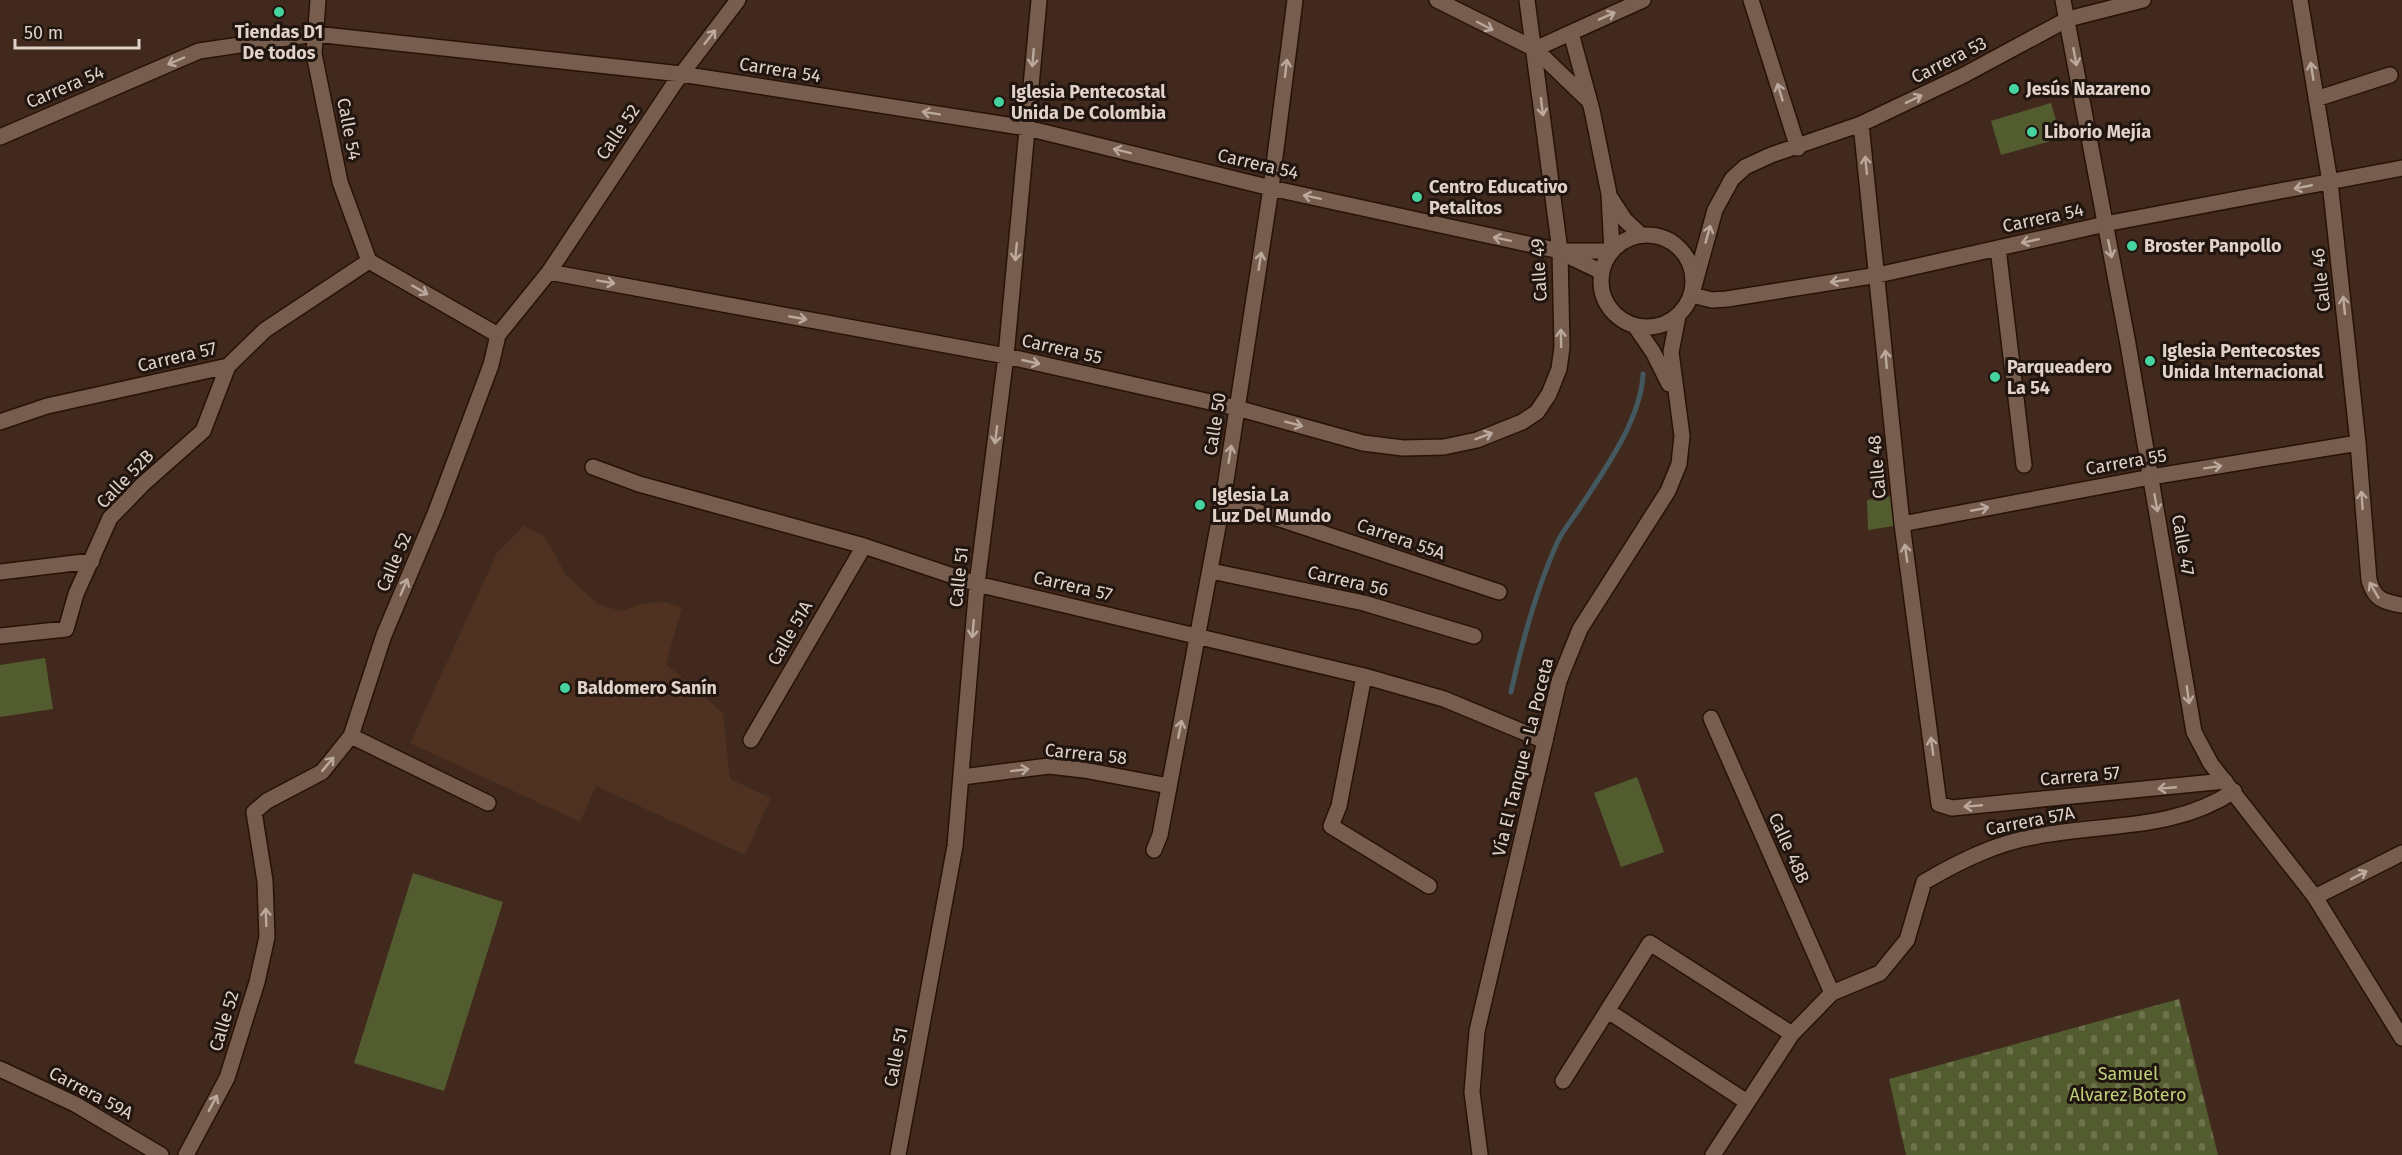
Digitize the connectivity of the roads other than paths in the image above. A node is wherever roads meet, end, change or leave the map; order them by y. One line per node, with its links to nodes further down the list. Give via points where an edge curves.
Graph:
1 (318, 0): 14 (street, Calle 54)
2 (738, 0): 16 (street, Calle 52, one-way to 2)
3 (1039, 0): 21 (street, Calle 51, one-way to 21)
4 (1295, 0): 26 (street, Calle 50, one-way to 4)
5 (1437, 0): 15 (street, one-way to 15)
6 (1527, 0): 15 (street, Calle 49)
7 (1643, 0): 13 (street, one-way to 7)
8 (1752, 0): 23 (street, one-way to 8)
9 (2063, 0): 12 (street, Calle 47)
10 (2143, 0): 12 (street, Carrera 53)
11 (2300, 0): 18 (street, Calle 46, one-way to 11)
12 (2068, 19): 20 (street, Carrera 53, one-way to 12); 28 (street, Calle 47, one-way to 28)
13 (1571, 33): 15 (street); 19 (street)
14 (315, 34): 16 (street, Carrera 54); 22 (street, Carrera 54, one-way to 22, via 199,51); 33 (street, Calle 54, via 314,54 340,182)
15 (1535, 49): 19 (street); 31 (street, Calle 49, one-way to 31)
16 (681, 74): 21 (street, Carrera 54, one-way to 16); 34 (street, Calle 52)
17 (2390, 75): 18 (street)
18 (2316, 99): 25 (street, Calle 46)
19 (1590, 102): 27 (street)
20 (1861, 124): 23 (street, Carrera 53); 36 (street, Calle 48, one-way to 20)
21 (1027, 128): 26 (street, Carrera 54, one-way to 21); 41 (street, Calle 51, one-way to 41)
22 (0, 136)
23 (1798, 148): 37 (street, Carrera 53, one-way to 23, via 1715,210 1732,179 1745,167)
24 (2402, 168): 25 (street, Carrera 54)
25 (2330, 182): 28 (street, Carrera 54, one-way to 28); 47 (street, Calle 46, one-way to 25)
26 (1271, 188): 31 (street, Carrera 54, one-way to 26); 45 (street, Calle 50, one-way to 26)
27 (1609, 194): 29 (street, via 1624,220); 32 (street)
28 (2105, 224): 30 (street, Carrera 54, one-way to 30); 50 (street, Calle 47, one-way to 50)
29 (1641, 235): 32 (street, via 1620,243); 37 (street, via 1665,238 1685,254 1691,266)
30 (1998, 248): 36 (street, Carrera 54); 48 (street)
31 (1560, 251): 32 (street, Carrera 54); 35 (street, Carrera 54); 43 (street, Calle 49, one-way to 31, via 1562,347)
32 (1612, 251): 35 (street)
33 (369, 261): 40 (street, one-way to 40); 42 (street, Carrera 57, via 265,330)
34 (549, 272): 40 (street, Calle 52); 41 (street, Carrera 55, one-way to 41)
35 (1602, 272): 39 (street, via 1603,295 1608,305 1615,315)
36 (1878, 274): 37 (street, Carrera 54, one-way to 37, via 1712,300); 52 (street, Calle 48, one-way to 36)
37 (1692, 293): 38 (street)
38 (1678, 316): 39 (street, via 1657,327); 44 (street, Vía El Tanque - La Poceta, via 1671,352)
39 (1635, 326): 44 (street, Vía El Tanque - La Poceta)
40 (498, 335): 65 (street, Calle 52, one-way to 40, via 384,635 435,514 491,365)
41 (1006, 356): 45 (street, Carrera 55, one-way to 45); 57 (street, Calle 51, one-way to 57)
42 (228, 366): 46 (street, Carrera 57, via 47,406); 54 (street, Calle 52B, via 203,431 110,519)
43 (1549, 394): 45 (street, Carrera 55, one-way to 43, via 1363,443 1403,448 1444,447 1477,440 1521,422 1537,411)
44 (1675, 395): 67 (street, Vía El Tanque - La Poceta, via 1682,436 1679,464 1668,491 1574,642 1559,681)
45 (1237, 408): 51 (street, Calle 50, one-way to 45)
46 (0, 422)
47 (2358, 443): 50 (street, Carrera 55, one-way to 47); 59 (street, Calle 46, one-way to 47, via 2381,601 2373,593)
48 (2024, 465)
49 (593, 467): 53 (street, Carrera 57, via 639,484)
50 (2151, 477): 52 (street, Carrera 55, one-way to 50); 69 (street, Calle 47, one-way to 69, via 2192,723 2199,745)
51 (1223, 500): 55 (street, Calle 50); 58 (street, Carrera 55A)
52 (1902, 524): 72 (street, Calle 48, one-way to 52)
53 (864, 546): 57 (street, Carrera 57); 66 (street, Calle 51A)
54 (92, 561): 56 (street); 61 (street, Calle 52B, via 76,594 66,629)
55 (1211, 571): 60 (street, Calle 50); 62 (street, Carrera 56, via 1364,603)
56 (0, 572)
57 (977, 584): 60 (street, Carrera 57); 68 (street, Calle 51, one-way to 68)
58 (1499, 592)
59 (2402, 605)
60 (1198, 635): 63 (street, Carrera 57); 70 (street, Calle 50, one-way to 60)
61 (0, 636)
62 (1474, 636)
63 (1364, 675): 67 (street, Carrera 57, via 1444,699); 76 (street, via 1339,806 1331,826)
64 (1711, 718): 78 (street, Calle 48B)
65 (351, 736): 71 (street); 86 (street, Calle 52, one-way to 65, via 227,1078 267,937 265,881 254,812 322,772)
66 (751, 740)
67 (1545, 741): 88 (street, Vía El Tanque - La Poceta, via 1476,1039 1472,1092)
68 (962, 777): 70 (street, Carrera 58, one-way to 70, via 1049,766); 87 (street, Calle 51, via 955,846)
69 (2223, 785): 72 (street, Carrera 57, one-way to 72, via 1952,807); 73 (street, Carrera 57A); 73 (street, via 2211,795); 77 (street, Calle 47)
70 (1169, 786): 74 (street, Calle 50)
71 (488, 803)
72 (1940, 804)
73 (2206, 807): 78 (street, Carrera 57A, via 2174,819 2038,836 1983,850 1924,882 1907,940 1880,973)
74 (1154, 850)
75 (2402, 853): 77 (street, one-way to 75)
76 (1429, 886)
77 (2315, 897): 81 (street, Calle 47)
78 (1832, 993): 80 (street, Carrera 57A)
79 (1608, 1011): 80 (street, via 1650,943); 83 (street); 84 (street)
80 (1792, 1034): 84 (street)
81 (2402, 1038)
82 (0, 1069): 85 (street, Carrera 59A, via 75,1104)
83 (1563, 1081)
84 (1747, 1101): 89 (street)
85 (161, 1155)
86 (186, 1155)
87 (898, 1155)
88 (1480, 1155)
89 (1713, 1155)

